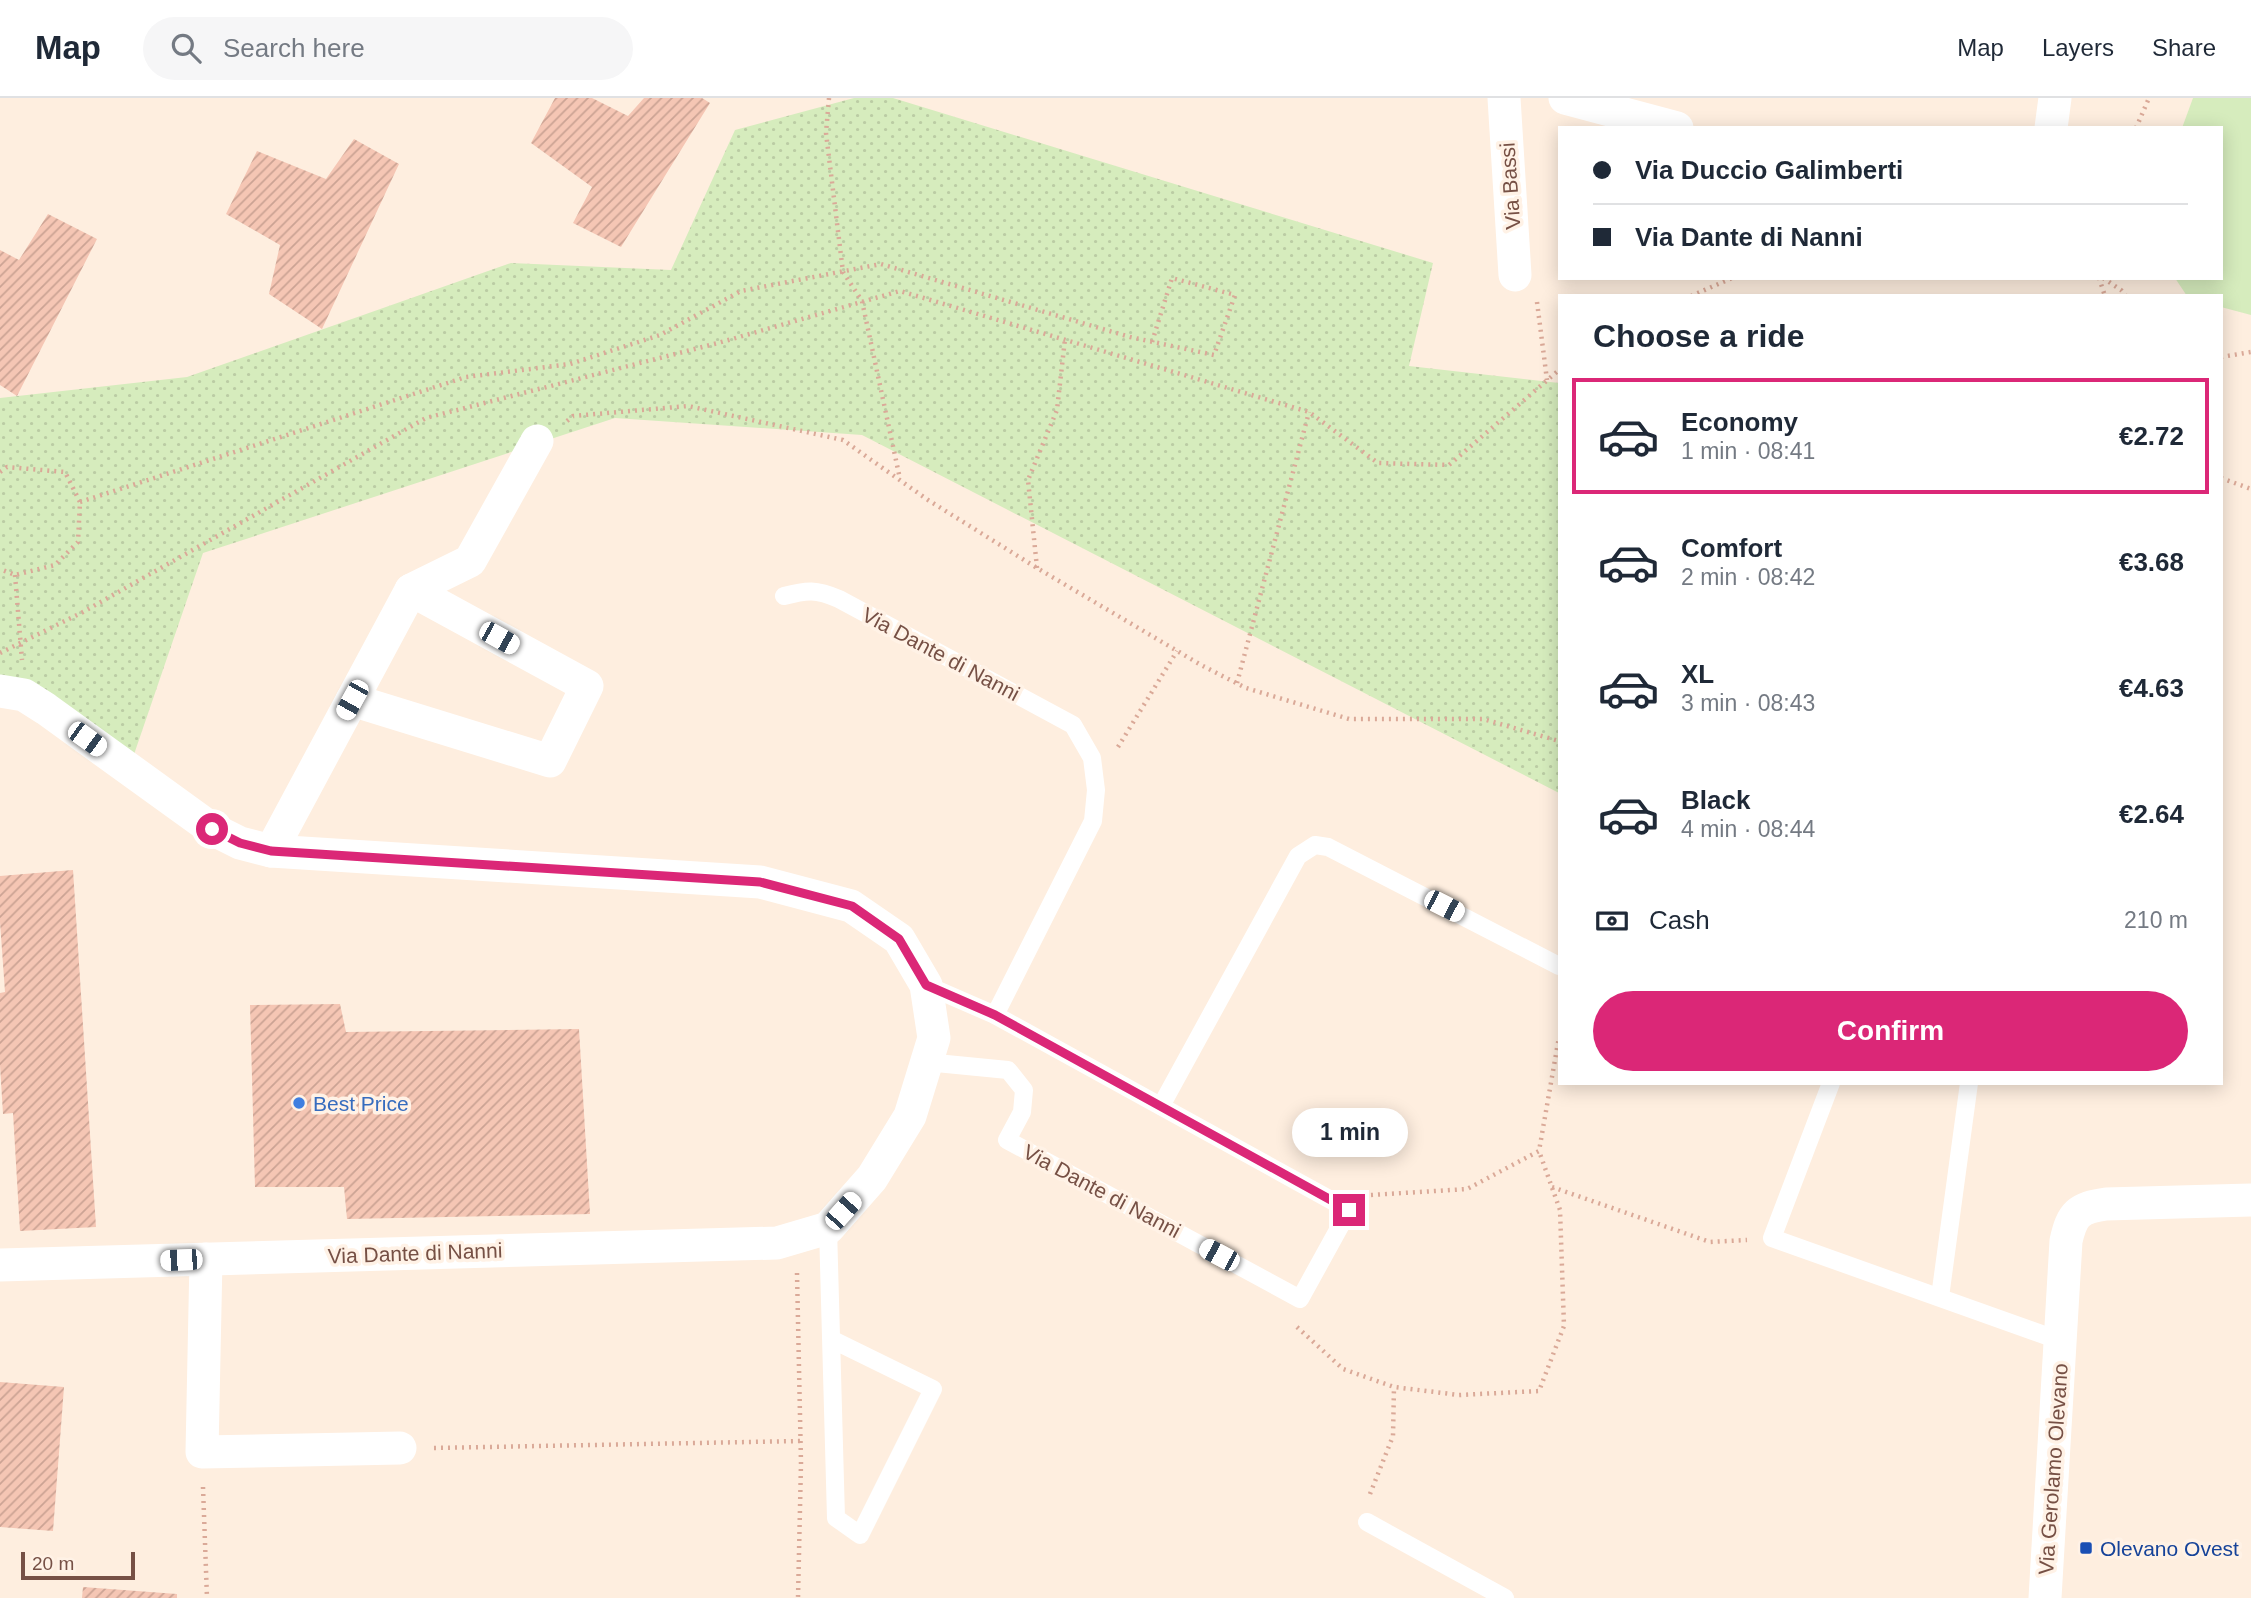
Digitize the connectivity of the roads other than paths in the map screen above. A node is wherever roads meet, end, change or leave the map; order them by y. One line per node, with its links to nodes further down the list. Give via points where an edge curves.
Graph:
1 (1504, 98): 6 (street, Via Bassi)
2 (1565, 98): 4 (street)
3 (2055, 98): 5 (street)
4 (1670, 126)
5 (2051, 126)
6 (1515, 275)
7 (537, 441): 8 (street, via 470,561)
8 (411, 590): 11 (street); 11 (street, via 587,686 550,761)
9 (784, 596): 15 (lane, Via Dante di Nanni, via 819,590 839,599 1073,725 1092,758 1093,821)
10 (12, 693): 12 (street, via 46,709 212,829)
11 (352, 700): 12 (street)
12 (271, 851): 14 (street, via 760,882 852,906 899,939)
13 (1558, 965): 19 (lane, via 1328,847 1315,845 1298,856)
14 (926, 985): 15 (lane); 16 (street, via 934,1038)
15 (995, 1015): 19 (lane)
16 (926, 1062): 19 (lane, Via Dante di Nanni, via 1008,1070 1024,1090 1022,1112 1007,1140 1300,1298 1349,1210); 21 (street, via 910,1116 873,1178)
17 (1829, 1085): 24 (lane, Via Gerolamo Olevano, via 1772,1238)
18 (1969, 1085): 24 (lane)
19 (1161, 1106)
20 (2251, 1200): 26 (street, Via Gerolamo Olevano, via 2106,1204 2079,1211 2066,1241)
21 (828, 1228): 22 (street, Via Dante di Nanni, via 777,1243); 25 (lane)
22 (206, 1259): 23 (street, Via Dante di Nanni); 27 (street, via 202,1452)
23 (0, 1265)
24 (1940, 1297): 26 (lane, Via Gerolamo Olevano)
25 (831, 1339): 25 (lane, via 836,1518 860,1535 933,1389)
26 (2061, 1341): 30 (street, Via Gerolamo Olevano)
27 (400, 1448)
28 (1367, 1522): 29 (lane)
29 (1505, 1598)
30 (2045, 1598)

